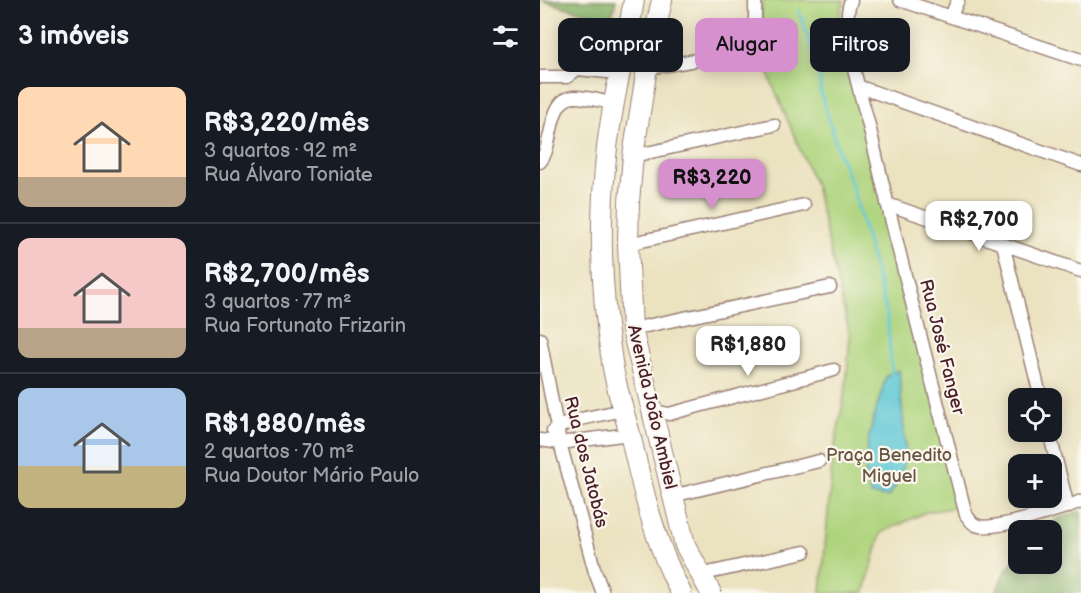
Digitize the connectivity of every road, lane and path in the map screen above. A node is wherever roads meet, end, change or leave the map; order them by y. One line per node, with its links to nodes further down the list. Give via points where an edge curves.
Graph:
1 (634, 0): 12 (main road, Avenida João Ambiel)
2 (662, 0): 8 (main road, Avenida João Ambiel)
3 (755, 0): 10 (street, via 754,32 746,43 726,53)
4 (851, 0): 14 (street, Rua José Fanger, via 847,12 850,43)
5 (900, 0): 7 (street)
6 (957, 0): 7 (street)
7 (951, 16): 9 (street)
8 (658, 18)
9 (1081, 60)
10 (683, 61)
11 (646, 72): 17 (main road, Avenida João Ambiel)
12 (617, 73): 13 (street, via 577,69 567,77); 15 (main road, Avenida João Ambiel)
13 (540, 77)
14 (860, 87): 19 (street); 20 (street, Rua José Fanger)
15 (612, 103): 18 (street, via 573,96 562,101); 30 (main road, Avenida João Ambiel, via 603,200 603,265 606,316)
16 (774, 125): 17 (street)
17 (633, 156): 22 (main road, Avenida João Ambiel)
18 (540, 162)
19 (1081, 165)
20 (887, 204): 23 (street); 41 (street, Rua José Fanger, via 966,515 975,525 986,528)
21 (804, 206): 22 (street)
22 (628, 244): 26 (main road, Avenida João Ambiel)
23 (1003, 244): 24 (street); 29 (street)
24 (1081, 271)
25 (830, 287): 26 (street)
26 (633, 329): 31 (main road, Avenida João Ambiel)
27 (540, 339): 32 (street, Rua dos Jatobás)
28 (834, 370): 31 (street)
29 (1038, 388)
30 (623, 410): 31 (main road, via 639,406); 32 (street, via 571,421); 34 (main road, Avenida João Ambiel)
31 (660, 412): 33 (main road, Avenida João Ambiel)
32 (557, 428): 35 (street); 36 (street, Rua dos Jatobás)
33 (655, 430): 34 (main road, via 645,438); 39 (main road, Avenida João Ambiel)
34 (630, 434): 36 (street); 45 (main road, Avenida João Ambiel, via 649,518)
35 (541, 440): 36 (street)
36 (560, 442): 44 (street, Rua dos Jatobás)
37 (1052, 442): 41 (street)
38 (819, 461): 39 (street)
39 (672, 496): 43 (main road, Avenida João Ambiel, via 685,545)
40 (1081, 501): 41 (street)
41 (1068, 507)
42 (804, 552): 43 (street)
43 (699, 575): 46 (main road, Avenida João Ambiel)
44 (603, 593)
45 (681, 593)
46 (711, 593)

